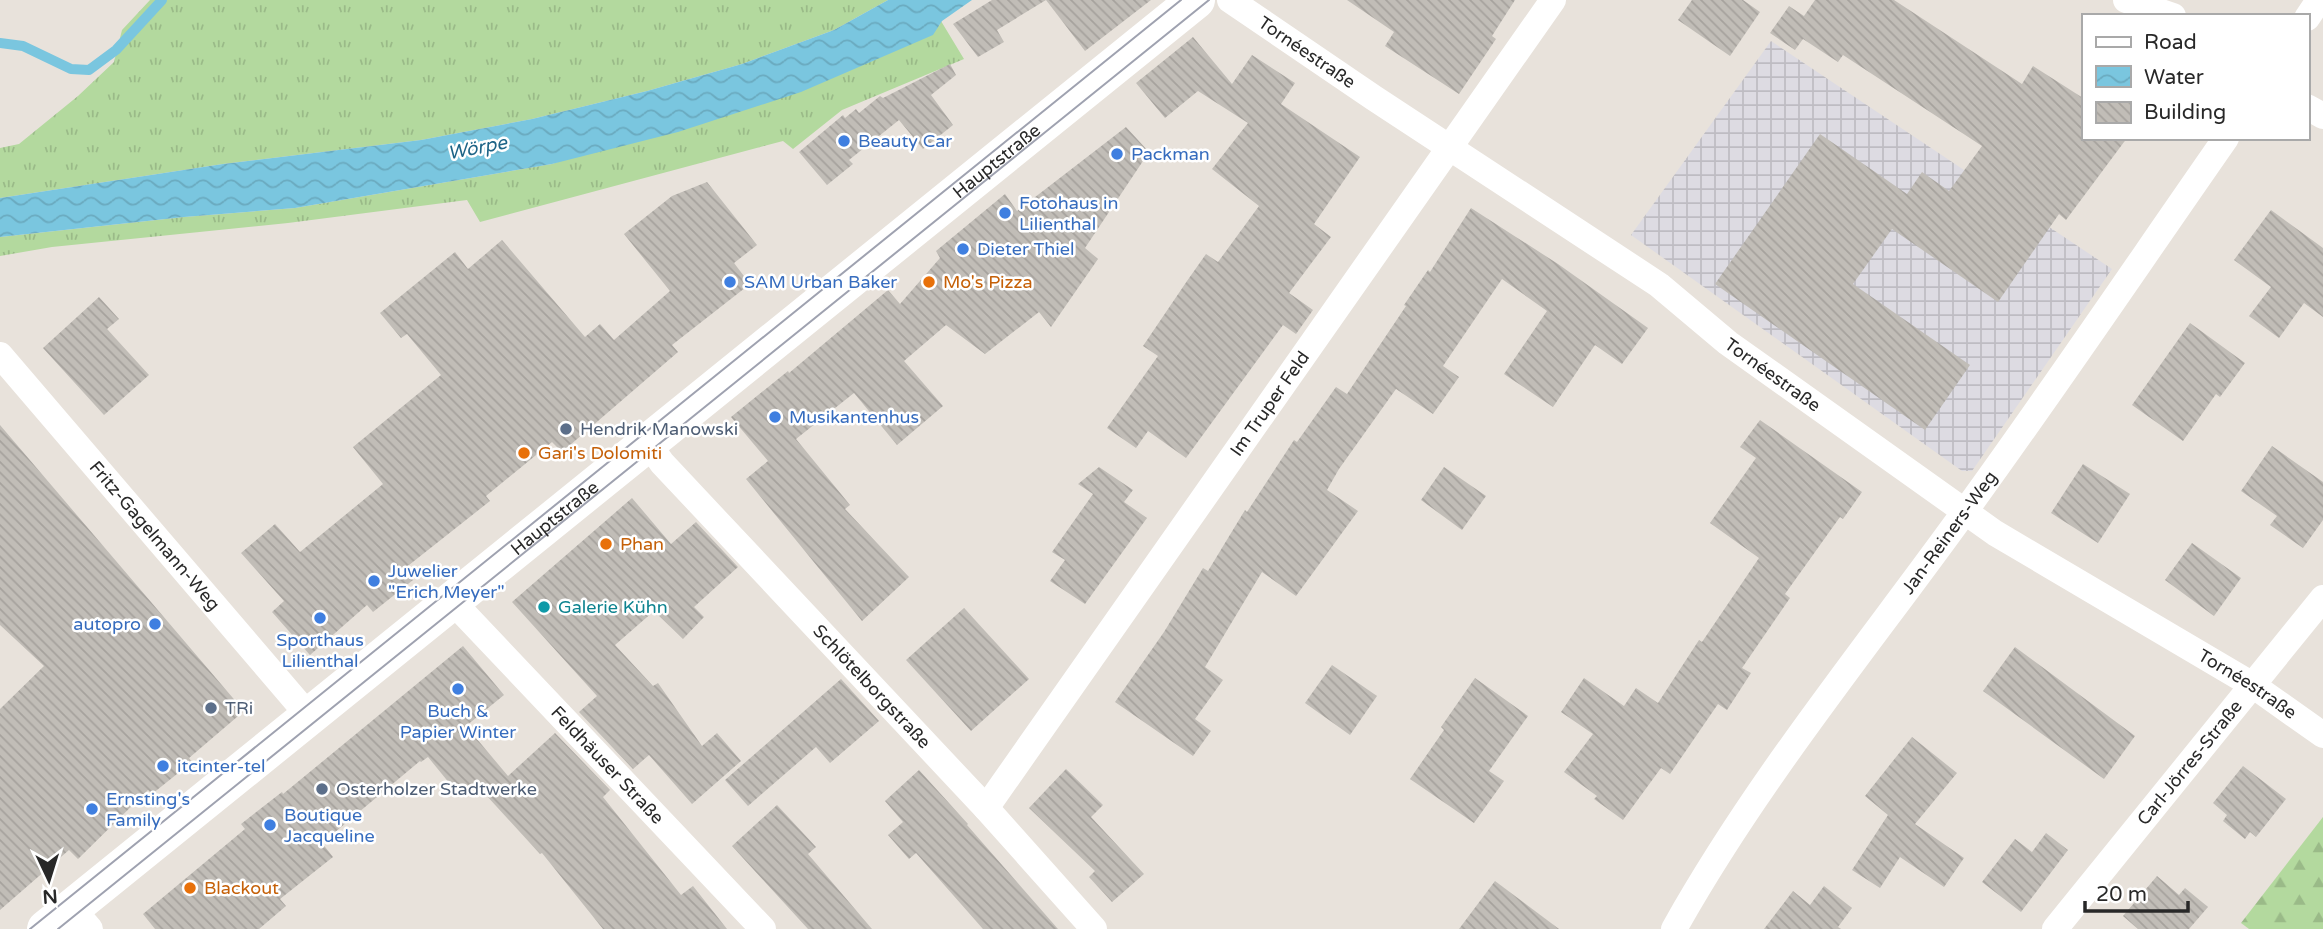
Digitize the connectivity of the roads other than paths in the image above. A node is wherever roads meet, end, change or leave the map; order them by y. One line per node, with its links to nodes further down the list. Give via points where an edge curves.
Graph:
1 (1196, 0): 11 (street, Hauptstraße)
2 (1230, 0): 9 (street, Tornéestraße)
3 (1553, 0): 9 (street, Im Truper Feld)
4 (2126, 0): 6 (street)
5 (2319, 0): 7 (street)
6 (2167, 14)
7 (2309, 15)
8 (2224, 140): 12 (street, Jan-Reiners-Weg)
9 (1448, 147): 12 (street, Tornéestraße, via 1659,285 1728,343); 18 (street, Im Truper Feld)
10 (0, 355): 16 (street, Fritz-Gagelmann-Weg)
11 (648, 443): 14 (street, Hauptstraße); 18 (street, Schlötelborgstraße)
12 (1964, 512): 15 (street, Tornéestraße); 22 (street, Jan-Reiners-Weg, via 1785,756 1704,875)
13 (2323, 598): 15 (street, Carl-Jörres-Straße)
14 (452, 601): 16 (street, Hauptstraße); 20 (street, Feldhäuser Straße)
15 (2251, 684): 17 (street, Tornéestraße); 23 (street, Carl-Jörres-Straße)
16 (309, 716): 19 (street, Hauptstraße)
17 (2323, 735)
18 (986, 808): 21 (street, Schlötelborgstraße)
19 (69, 922)
20 (764, 929)
21 (1094, 929)
22 (1674, 929)
23 (2054, 929)

